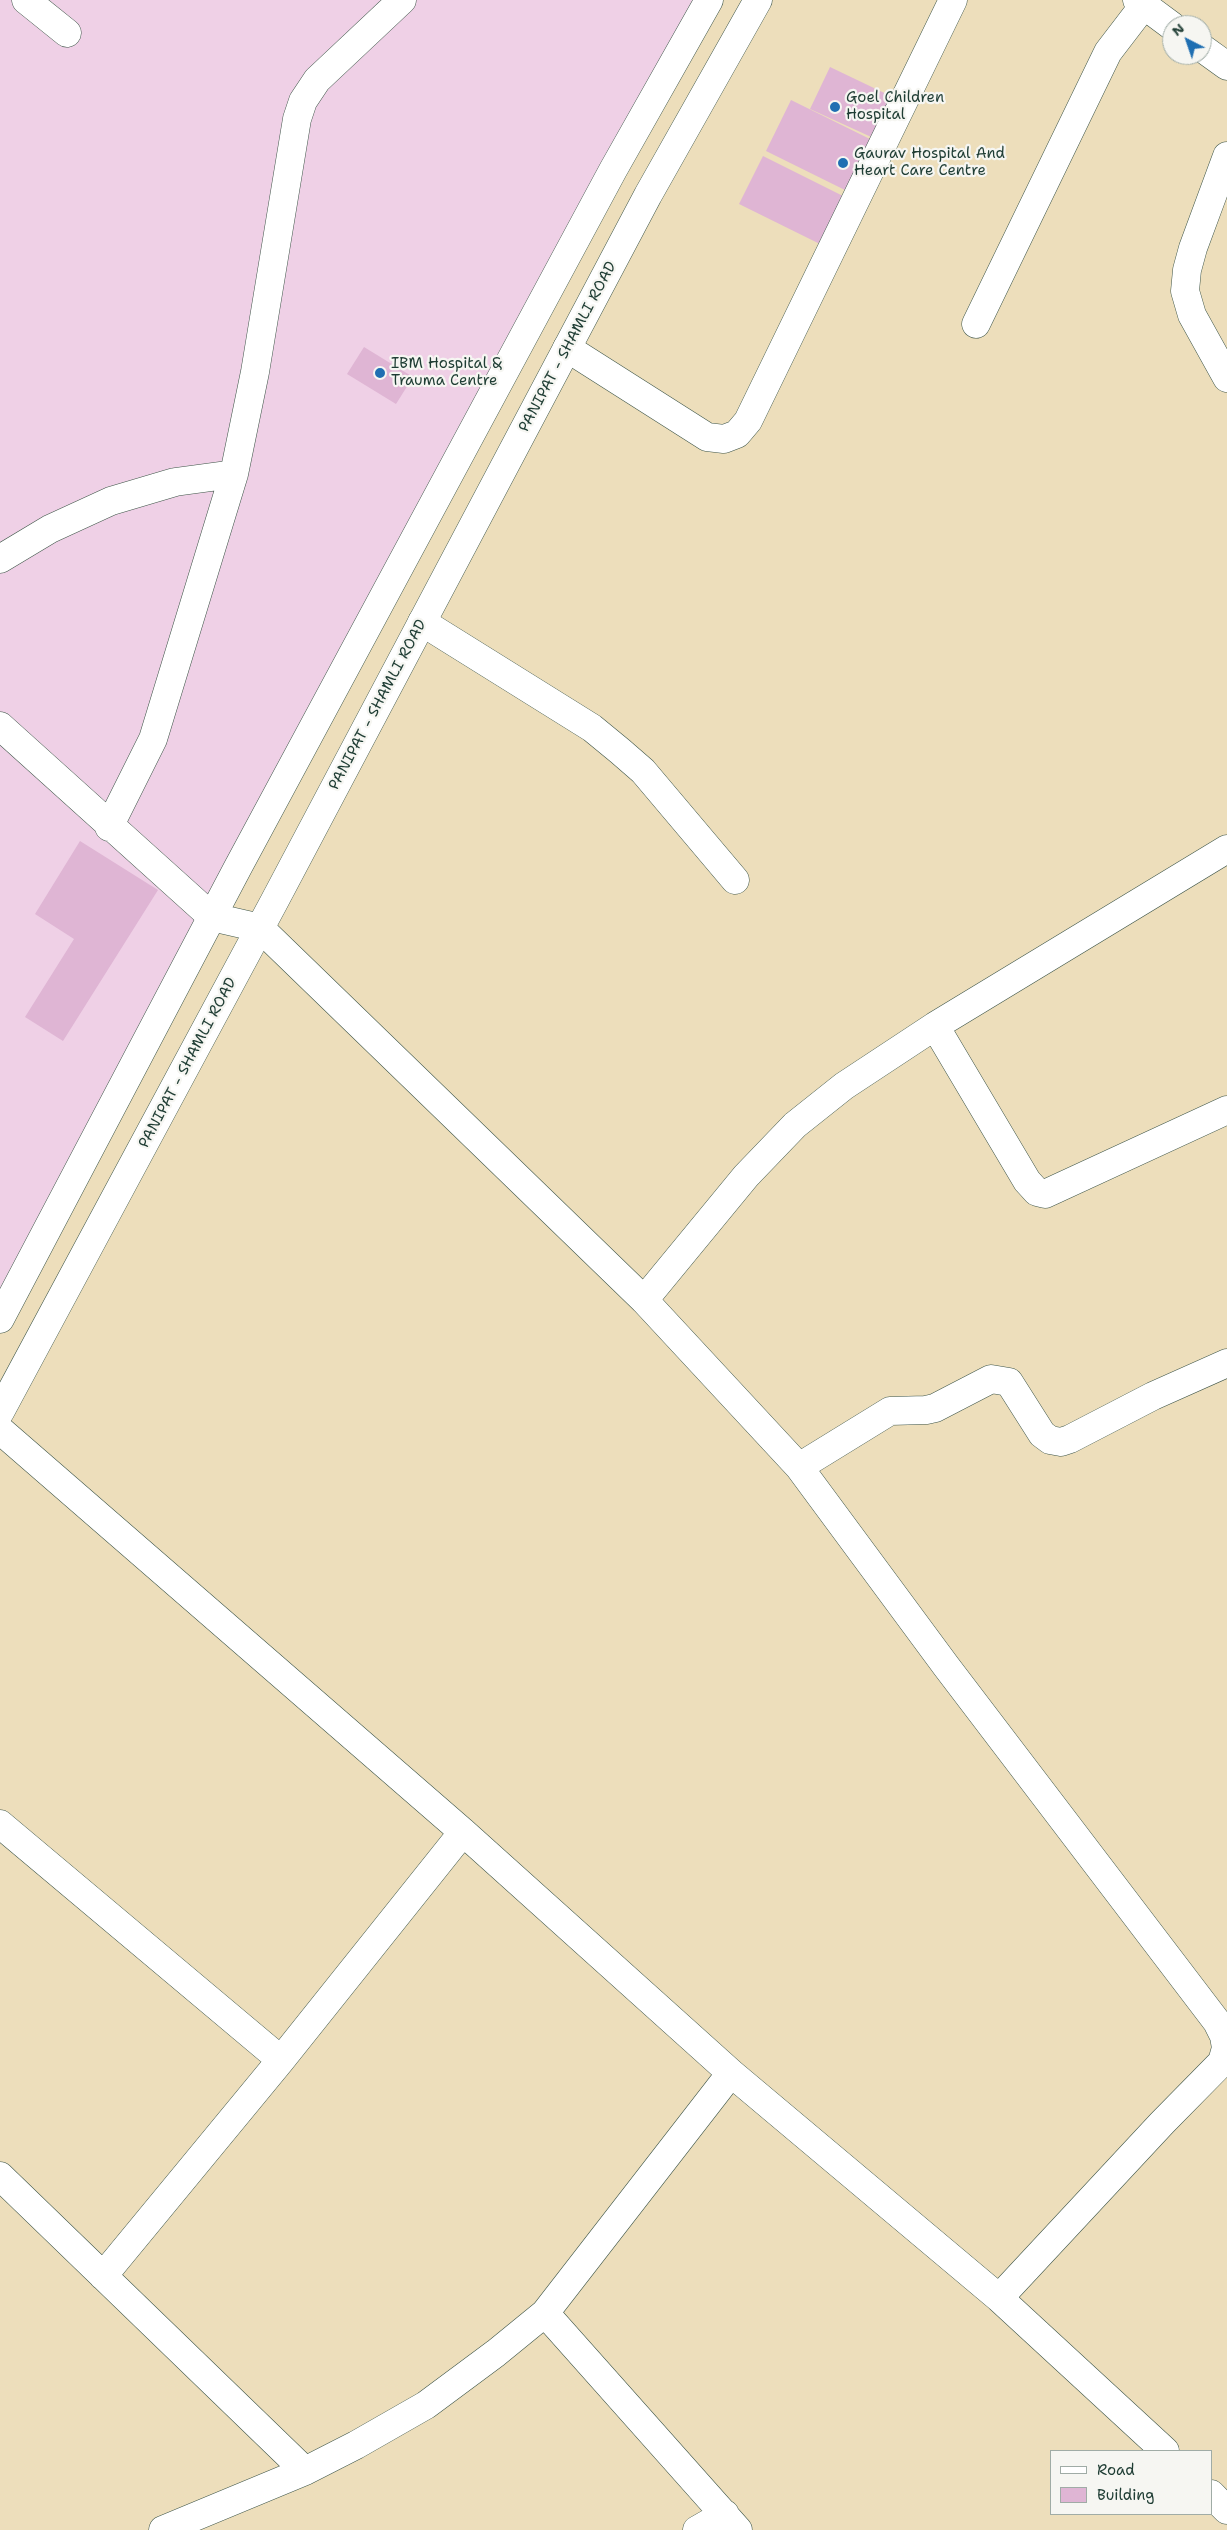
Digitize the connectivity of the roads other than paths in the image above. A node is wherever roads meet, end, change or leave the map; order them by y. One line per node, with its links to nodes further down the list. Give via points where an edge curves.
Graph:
1 (26, 0): 8 (main road)
2 (402, 0): 15 (main road, via 317,80 303,101 297,118 255,372)
3 (709, 0): 22 (main road, via 613,170)
4 (758, 0): 13 (main road, PANIPAT - SHAMLI ROAD, via 648,195)
5 (953, 0): 13 (main road, via 748,421 737,434 724,439 708,437)
6 (1140, 3): 7 (main road); 12 (main road, via 1108,52)
7 (1162, 19)
8 (67, 33)
9 (1212, 55): 10 (main road)
10 (1227, 66)
11 (1227, 156): 14 (main road, via 1193,248 1185,291 1192,315)
12 (976, 324)
13 (567, 348): 17 (main road, PANIPAT - SHAMLI ROAD)
14 (1227, 378)
15 (234, 474): 16 (main road, via 176,482 111,501 50,529); 19 (main road, via 153,739)
16 (0, 560)
17 (422, 622): 21 (main road, via 592,728 620,751); 23 (main road, PANIPAT - SHAMLI ROAD)
18 (0, 726): 19 (main road)
19 (109, 827): 22 (main road)
20 (1227, 849): 24 (main road)
21 (735, 880)
22 (212, 917): 23 (main road); 27 (main road)
23 (260, 928): 26 (main road); 29 (main road, PANIPAT - SHAMLI ROAD)
24 (934, 1026): 25 (main road, via 1027,1181 1037,1192 1044,1194); 26 (main road, via 844,1086 795,1125 746,1176)
25 (1227, 1110)
26 (644, 1300): 31 (main road)
27 (0, 1319)
28 (1227, 1363): 31 (main road, via 1061,1442 1042,1434 1009,1382 992,1379 935,1408 890,1411)
29 (0, 1412)
30 (0, 1430): 33 (main road)
31 (799, 1467): 38 (main road, via 1217,2022 1224,2036 1226,2048 1222,2062)
32 (0, 1824): 34 (main road)
33 (464, 1832): 34 (main road); 35 (main road)
34 (281, 2060): 37 (main road)
35 (731, 2073): 38 (main road); 39 (main road)
36 (0, 2176): 37 (main road)
37 (103, 2276): 41 (main road)
38 (999, 2298): 40 (main road)
39 (545, 2313): 41 (main road, via 426,2405); 44 (main road)
40 (1164, 2450)
41 (305, 2471): 45 (main road)
42 (1212, 2495): 43 (main road)
43 (1227, 2510)
44 (731, 2522): 46 (main road)
45 (174, 2528)
46 (697, 2530)

